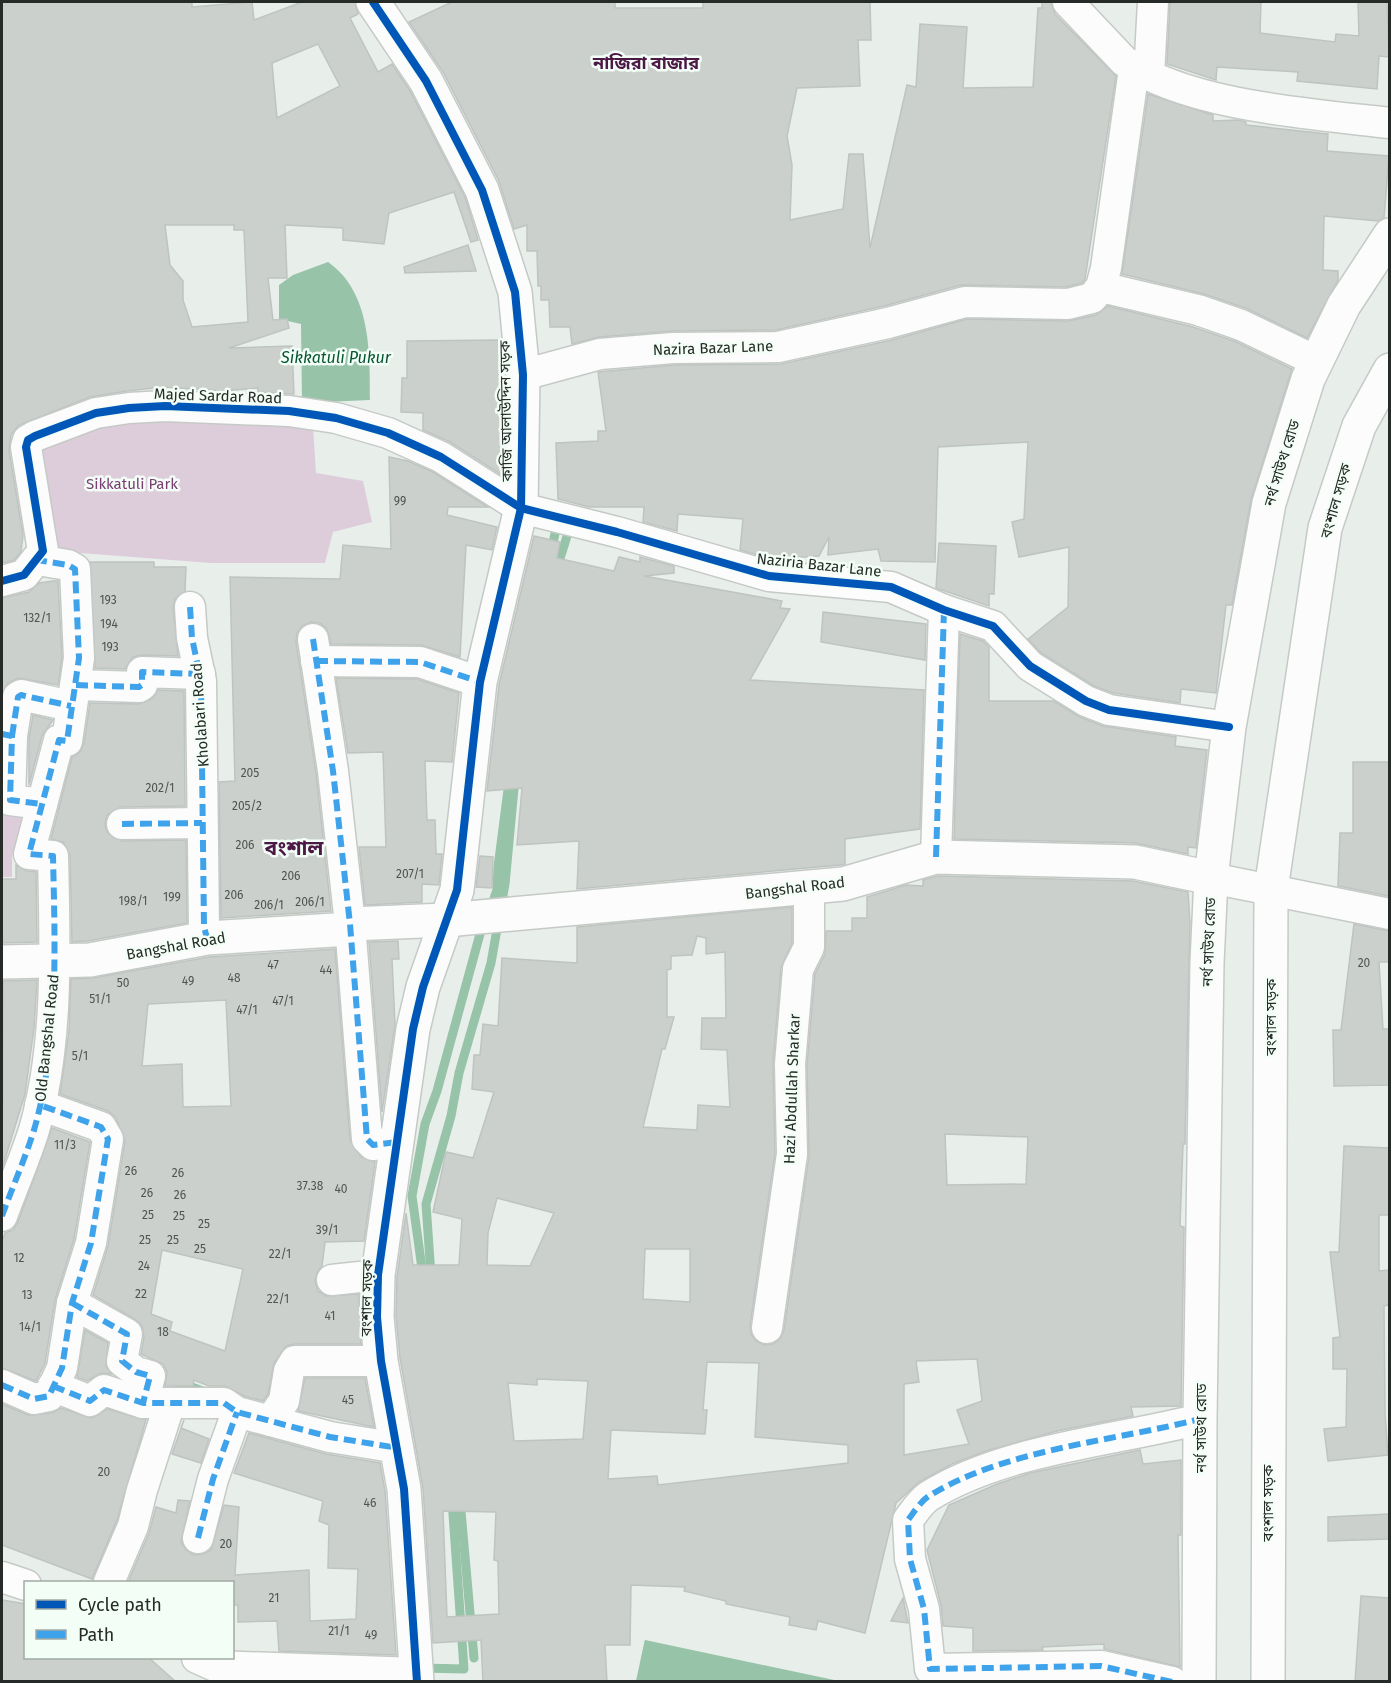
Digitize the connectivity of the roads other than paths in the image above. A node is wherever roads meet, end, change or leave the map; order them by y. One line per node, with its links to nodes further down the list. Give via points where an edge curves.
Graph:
1 (373, 2): 10 (main road, কাজি আলাউদ্দিন সড়ক, via 426,81 482,190 515,292)
2 (1068, 2): 4 (street, via 1116,53)
3 (1153, 2): 4 (street)
4 (1142, 72): 5 (street, via 1191,92 1271,108); 7 (street, via 1126,113)
5 (1389, 123)
6 (1389, 235): 8 (main road, নর্থ সাউথ রোড, via 1344,306)
7 (1101, 287): 8 (street, via 1198,309); 10 (street, Nazira Bazar Lane, via 1092,298 1068,304 965,302 778,347 673,348 600,354)
8 (1316, 361): 19 (main road, নর্থ সাউথ রোড, via 1269,503)
9 (1389, 370): 27 (main road, বংশাল সড়ক, via 1359,426 1325,528)
10 (523, 375): 11 (main road, কাজি আলাউদ্দিন সড়ক)
11 (521, 508): 12 (street, Majed Sardar Road, via 441,457 388,433 336,418 289,411 129,408 96,413 28,440 43,551); 15 (street, Naziria Bazar Lane, via 769,576 891,587); 17 (main road, কাজি আলাউদ্দিন সড়ক)
12 (37, 560): 13 (street, via 24,575); 18 (street, via 75,569 79,658)
13 (2, 581)
14 (190, 608): 16 (street, Kholabari Road)
15 (944, 610): 19 (street, Naziria Bazar Lane, via 993,626 1030,666 1086,701 1109,710); 24 (street)
16 (200, 674): 18 (street, via 141,672 139,687); 22 (street, Kholabari Road)
17 (480, 682): 29 (main road, কাজি আলাউদ্দিন সড়ক, via 457,890); 30 (street, via 420,662 315,650)
18 (73, 696): 20 (street, via 21,695); 21 (street, via 67,741 59,740)
19 (1229, 728): 25 (main road, নর্থ সাউথ রোড)
20 (7, 735): 21 (street, via 10,800)
21 (42, 804): 32 (street, Old Bangshal Road, via 29,854 53,856)
22 (202, 823): 23 (street); 31 (street, Kholabari Road)
23 (122, 824)
24 (936, 856): 25 (main road, Bangshal Road, via 1135,862); 26 (main road, Bangshal Road, via 843,884)
25 (1211, 878): 27 (street); 46 (main road, নর্থ সাউথ রোড)
26 (808, 887): 29 (main road, Bangshal Road); 40 (street, Hazi Abdullah Sharkar, via 809,947 798,969 790,1064 792,1155)
27 (1271, 889): 28 (street); 57 (main road, বংশাল সড়ক)
28 (1389, 914)
29 (446, 920): 30 (main road); 35 (main road, বংশাল সড়ক, via 413,1029)
30 (350, 926): 31 (main road, Bangshal Road); 35 (street, via 367,1139 373,1145)
31 (207, 938): 32 (main road, Bangshal Road, via 90,960)
32 (56, 961): 33 (main road, Bangshal Road); 34 (street, Old Bangshal Road)
33 (2, 962)
34 (40, 1105): 36 (street, Old Bangshal Road); 39 (street, via 101,1127 108,1139 91,1243)
35 (397, 1142): 37 (main road, বংশাল সড়ক)
36 (2, 1216)
37 (378, 1275): 38 (street); 41 (main road, বংশাল সড়ক)
38 (332, 1280)
39 (72, 1303): 43 (street, via 62,1368); 44 (street, via 127,1334 123,1361 136,1372 150,1376)
40 (767, 1328)
41 (381, 1361): 47 (street, via 295,1361 289,1371 285,1401); 48 (main road, বংশাল সড়ক)
42 (2, 1385): 43 (street, via 34,1399 49,1396)
43 (53, 1386): 44 (street, via 90,1401 104,1390)
44 (156, 1402): 45 (street, via 224,1402); 51 (street, via 133,1526)
45 (237, 1412): 47 (street); 49 (street, via 213,1479)
46 (1200, 1419): 55 (street, via 1038,1454 966,1477 926,1497 908,1520 910,1559 924,1609 930,1669 1101,1666); 56 (main road, নর্থ সাউথ রোড)
47 (270, 1421): 48 (street, via 330,1437)
48 (398, 1448): 54 (main road, বংশাল সড়ক, via 408,1524)
49 (198, 1538)
50 (2, 1577): 52 (street)
51 (109, 1581)
52 (24, 1584)
53 (209, 1668): 54 (street)
54 (417, 1677)
55 (1172, 1682)
56 (1199, 1682)
57 (1268, 1682)

